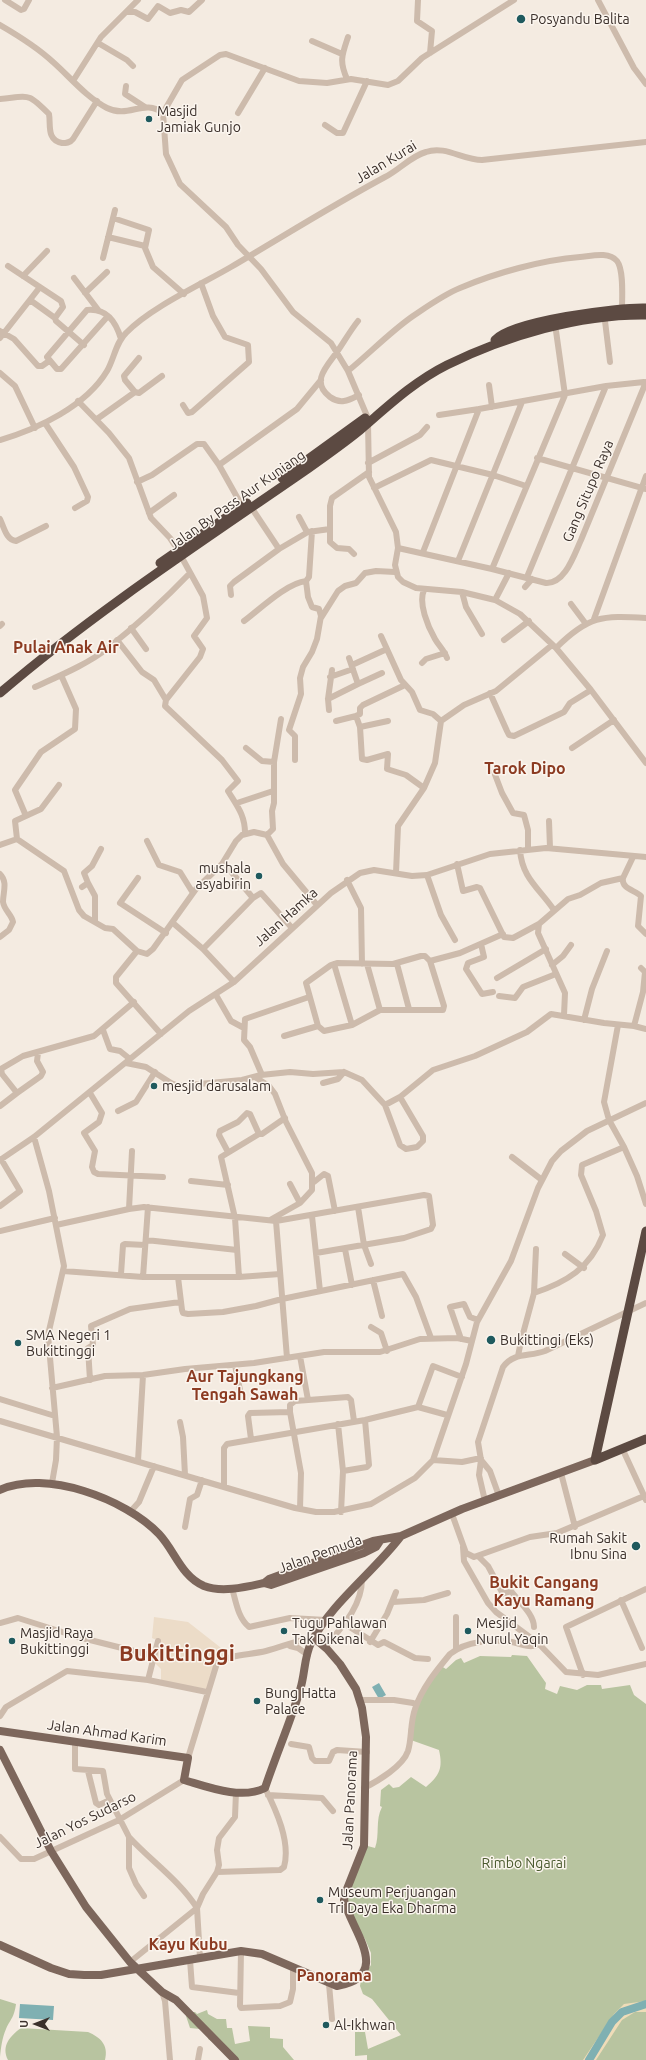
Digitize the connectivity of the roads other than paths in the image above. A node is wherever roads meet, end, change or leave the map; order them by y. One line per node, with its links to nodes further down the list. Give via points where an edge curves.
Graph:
1 (5, 0): 2 (street, via 21,10)
2 (29, 0)
3 (138, 0): 9 (street)
4 (202, 0): 9 (street, via 189,12 179,10 170,13 156,7 148,19 135,12)
5 (418, 0): 14 (street, via 416,21 432,31)
6 (514, 0): 8 (street)
7 (598, 0): 21 (street, via 634,68)
8 (504, 2): 14 (street)
9 (127, 12): 13 (street)
10 (0, 25): 19 (street, via 33,45)
11 (348, 37): 15 (street)
12 (312, 41): 15 (street)
13 (98, 43): 16 (street); 19 (street)
14 (430, 53): 20 (street, via 393,83 384,85)
15 (342, 54): 18 (street, via 341,65)
16 (133, 66)
17 (265, 68): 18 (street, via 299,81 327,83); 26 (street, via 226,54 220,55 182,80); 27 (street)
18 (347, 79): 20 (street)
19 (73, 81): 24 (street)
20 (367, 81): 28 (street, via 343,133 337,133)
21 (646, 84)
22 (126, 86): 25 (street, via 125,94)
23 (0, 99): 24 (street, via 27,96 33,99 49,114 49,130 52,137 63,143 69,143 73,139)
24 (97, 101): 25 (street, via 107,108 124,112)
25 (145, 107): 26 (street, via 156,107)
26 (163, 113): 35 (street, via 166,154 180,184 226,227)
27 (238, 113)
28 (325, 125)
29 (646, 142): 35 (street, Jalan Kurai, via 482,160 434,150 418,155 386,177)
30 (114, 210): 31 (street)
31 (113, 218): 32 (street); 33 (street, via 148,229)
32 (108, 237): 33 (street); 36 (street)
33 (145, 246): 44 (street, via 154,270)
34 (47, 251): 39 (street)
35 (247, 256): 41 (street, Jalan Kurai); 63 (street, via 261,269 292,312 325,338)
36 (104, 258)
37 (8, 266): 39 (street)
38 (107, 272): 43 (street)
39 (23, 276): 42 (street)
40 (74, 278): 43 (street)
41 (201, 283): 44 (street, Jalan Kurai); 79 (street, via 213,316 225,337 248,345 249,362 192,412 188,413)
42 (40, 287): 45 (street); 52 (street, via 62,303 62,309)
43 (85, 293): 48 (street)
44 (184, 294): 60 (street, Jalan Kurai, via 141,320)
45 (30, 300): 52 (street); 58 (street)
46 (622, 308): 47 (highway, Jalan By Pass Aur Kuniang); 61 (highway, Jalan By Pass Aur Kuniang, via 522,327 503,333); 67 (street, via 621,270 611,256 574,257 536,264 459,288 440,298 412,317)
47 (646, 308)
48 (99, 311): 51 (street); 57 (street, via 84,312)
49 (646, 312): 59 (highway, Jalan By Pass Aur Kuniang, via 598,315)
50 (646, 315): 59 (highway, Jalan By Pass Aur Kuniang, via 594,319)
51 (108, 316): 60 (street, via 116,323); 62 (street)
52 (54, 318): 57 (street)
53 (646, 318): 55 (highway, Jalan By Pass Aur Kuniang)
54 (358, 321): 63 (street)
55 (605, 321): 56 (highway, Jalan By Pass Aur Kuniang); 66 (street)
56 (556, 331): 61 (highway, Jalan By Pass Aur Kuniang, via 505,343); 76 (street)
57 (68, 332): 62 (street); 65 (street, via 48,354)
58 (1, 334): 65 (street, via 14,339 38,366)
59 (515, 335): 61 (highway, Jalan By Pass Aur Kuniang)
60 (121, 339): 77 (street, via 107,372)
61 (495, 341): 84 (highway, Jalan By Pass Aur Kuniang, via 411,383)
62 (84, 345): 65 (street, via 61,369)
63 (338, 352): 67 (street); 70 (street, via 322,371)
64 (139, 358): 74 (street, via 124,376)
65 (49, 361)
66 (610, 362)
67 (348, 371): 75 (street)
68 (0, 373): 87 (street, via 15,386)
69 (162, 376): 74 (street, via 139,393)
70 (321, 380): 75 (street, via 326,393 335,400 344,402); 91 (street, via 297,409)
71 (645, 382): 73 (street, Gang Situpo Raya); 97 (street, Gang Situpo Raya)
72 (489, 385): 80 (street)
73 (606, 386): 76 (street, Gang Situpo Raya); 93 (street, Gang Situpo Raya)
74 (135, 392): 83 (street)
75 (359, 395): 84 (street)
76 (565, 395): 78 (street, Gang Situpo Raya); 89 (street)
77 (78, 401): 83 (street); 85 (street)
78 (522, 402): 80 (street, Gang Situpo Raya); 95 (street)
79 (183, 405)
80 (492, 407): 81 (street, Gang Situpo Raya)
81 (479, 409): 82 (street, Gang Situpo Raya); 92 (street)
82 (439, 415)
83 (97, 419): 98 (street, via 129,458)
84 (367, 419): 90 (street); 103 (highway, Jalan By Pass Aur Kuniang)
85 (45, 423): 87 (street); 104 (street, via 74,467 88,497 87,501)
86 (426, 427): 90 (street, via 420,435)
87 (35, 428): 88 (street)
88 (0, 440)
89 (537, 458): 93 (street); 99 (street)
90 (368, 463): 94 (street)
91 (219, 465): 98 (street, via 207,446 197,444 152,475); 103 (street)
92 (457, 466): 95 (street); 100 (street, via 426,461); 114 (street)
93 (573, 468): 97 (street); 121 (street, Gang Situpo Raya)
94 (368, 472): 100 (street); 109 (street, via 332,498)
95 (493, 475): 99 (street); 116 (street)
96 (646, 476): 101 (street)
97 (607, 478): 101 (street); 121 (street, Gang Situpo Raya, via 569,565 559,580 552,584)
98 (137, 482): 105 (street)
99 (526, 486): 117 (street)
100 (374, 488): 111 (street, via 396,532)
101 (644, 489): 131 (street)
102 (174, 495): 105 (street)
103 (247, 507): 112 (street); 113 (highway, Jalan By Pass Aur Kuniang)
104 (75, 508)
105 (149, 513): 113 (street, via 155,524)
106 (299, 517): 110 (street)
107 (0, 519): 108 (street, via 7,535 16,541)
108 (46, 526)
109 (330, 529): 110 (street); 115 (street, via 331,543 337,548 349,549)
110 (309, 532): 112 (street); 122 (street, via 309,579)
111 (398, 548): 114 (street, Gang Situpo Raya); 118 (street)
112 (279, 549): 126 (street, via 234,582 230,586)
113 (183, 551): 119 (street); 153 (highway, Jalan By Pass Aur Kuniang, via 48,645)
114 (423, 552): 116 (street, Gang Situpo Raya)
115 (354, 554)
116 (458, 561): 117 (street, Gang Situpo Raya)
117 (492, 569): 120 (street, Gang Situpo Raya)
118 (395, 572): 124 (street, via 403,582); 130 (street, via 365,573 356,583 338,591)
119 (190, 573): 135 (street); 157 (street, via 200,588 207,612 207,618 194,636 202,647 202,653)
120 (509, 573): 121 (street, Gang Situpo Raya); 127 (street)
121 (530, 578): 123 (street, Gang Situpo Raya)
122 (306, 581): 130 (street, via 311,605 319,609); 132 (street, via 282,592)
123 (525, 588)
124 (424, 590): 125 (street); 144 (street, via 424,610 435,639 446,655 426,659)
125 (462, 592): 127 (street); 136 (street, via 466,607)
126 (231, 595)
127 (495, 600): 133 (street)
128 (572, 604): 134 (street)
129 (646, 618): 131 (street)
130 (321, 619): 168 (street, via 314,648 300,674 301,694 289,730 295,736)
131 (594, 619): 134 (street)
132 (244, 621)
133 (529, 621): 139 (street); 140 (street)
134 (586, 624): 140 (street)
135 (131, 628): 138 (street); 141 (street)
136 (482, 634)
137 (381, 636): 142 (street)
138 (117, 640): 148 (street, via 107,649); 157 (street, via 142,672 154,680)
139 (504, 640)
140 (554, 647): 154 (street); 155 (street)
141 (146, 649)
142 (387, 649): 145 (street); 151 (street)
143 (349, 658): 145 (street)
144 (422, 663)
145 (352, 667): 149 (street); 150 (street)
146 (332, 670): 149 (street)
147 (382, 673): 150 (street)
148 (61, 675): 152 (street); 176 (street, via 76,709 75,729 41,752 15,790)
149 (330, 677): 156 (street)
150 (358, 684): 156 (street)
151 (405, 685): 159 (street, via 363,705 360,714); 164 (street, via 412,692 420,710 433,714)
152 (35, 687)
153 (1, 688)
154 (591, 690): 155 (street, via 570,703 564,712 514,736 509,735); 161 (street)
155 (490, 693): 164 (street, via 464,705)
156 (328, 699): 158 (street)
157 (166, 700): 175 (street, via 166,708 222,760 236,778 238,783 228,791)
158 (329, 710)
159 (356, 716): 162 (street); 165 (street)
160 (281, 719): 169 (street)
161 (614, 720): 167 (street); 170 (street)
162 (336, 721)
163 (388, 721): 165 (street)
164 (441, 721): 173 (street, via 434,767)
165 (360, 727): 173 (street, via 362,759 388,754 387,769 406,775)
166 (246, 748): 169 (street, via 262,761)
167 (572, 748)
168 (295, 760)
169 (274, 762): 174 (street)
170 (646, 763)
171 (494, 772): 185 (street, via 513,813 524,814 528,830)
172 (59, 785): 176 (street, via 41,809)
173 (424, 788): 191 (street, via 398,826)
174 (273, 791): 175 (street); 179 (street, via 273,829)
175 (237, 803): 178 (street, via 243,817)
176 (26, 816): 180 (street, via 15,821)
177 (549, 821): 183 (street)
178 (245, 833): 179 (street, via 254,832); 189 (street, via 236,841)
179 (267, 836): 201 (street, via 283,864)
180 (17, 839): 182 (street); 203 (street, via 62,869 79,910)
181 (147, 841): 199 (street, via 159,865 180,872)
182 (0, 845)
183 (550, 848): 185 (street, Jalan Hamka); 187 (street, Jalan Hamka)
184 (101, 849): 197 (street, via 92,866 84,873)
185 (528, 849): 186 (street, Jalan Hamka)
186 (520, 850): 190 (street, Jalan Hamka, via 490,854); 202 (street, via 526,874)
187 (633, 857): 188 (street, Jalan Hamka); 195 (street)
188 (646, 857)
189 (224, 863): 199 (street); 200 (street)
190 (457, 864): 193 (street, Jalan Hamka); 208 (street, via 463,891 480,888)
191 (396, 873): 193 (street, Jalan Hamka); 196 (street, Jalan Hamka, via 366,871)
192 (0, 874): 210 (street, via 5,886 3,904 13,922 9,930)
193 (427, 875): 211 (street, via 441,915)
194 (138, 878): 207 (street, via 120,903)
195 (623, 878): 202 (street, via 597,884 563,902); 209 (street, via 625,887 641,896 638,926)
196 (347, 880): 201 (street, Jalan Hamka); 220 (street, via 361,908)
197 (88, 883): 198 (street); 203 (street, via 95,896)
198 (82, 887)
199 (193, 893): 204 (street)
200 (253, 898): 206 (street, via 261,893); 214 (street)
201 (318, 905): 206 (street, Jalan Hamka)
202 (554, 910): 205 (street)
203 (95, 922): 216 (street, via 104,928 113,929)
204 (174, 923): 207 (street); 214 (street)
205 (539, 924): 208 (street, via 513,938 507,938); 215 (street, via 538,932)
206 (292, 928): 226 (street, Jalan Hamka)
207 (166, 933): 216 (street, via 149,953)
208 (503, 934): 212 (street)
209 (646, 934)
210 (0, 937)
211 (455, 940)
212 (480, 944): 218 (street, via 460,953); 227 (street, via 484,957 468,963 466,969 482,994)
213 (571, 945): 222 (street, via 559,960)
214 (204, 949): 226 (street)
215 (546, 949): 222 (street); 225 (street)
216 (137, 951): 231 (street, via 120,969 115,980)
217 (607, 951): 235 (street, via 592,989)
218 (430, 961): 221 (street, via 421,956); 232 (street, via 444,1008)
219 (334, 964): 220 (street); 230 (street, via 306,983); 236 (street)
220 (364, 964): 221 (street); 233 (street)
221 (397, 964): 232 (street)
222 (552, 964): 224 (street)
223 (641, 968): 239 (street, via 645,972 643,992)
224 (556, 974): 229 (street, via 523,987 515,998); 234 (street, via 566,998)
225 (497, 978)
226 (234, 982): 228 (street, Jalan Hamka)
227 (493, 992)
228 (216, 995): 240 (street, via 231,1021); 243 (street, Jalan Hamka, via 189,1011)
229 (499, 996)
230 (309, 997): 238 (street); 240 (street, via 246,1018)
231 (134, 1002): 242 (street); 243 (street)
232 (409, 1009): 233 (street)
233 (380, 1010): 236 (street)
234 (564, 1015): 235 (street); 254 (street, via 548,1015 527,1032 475,1056 433,1070)
235 (584, 1020): 237 (street)
236 (352, 1025): 238 (street, via 328,1030)
237 (618, 1025): 239 (street); 261 (street, via 604,1098)
238 (318, 1026): 244 (street)
239 (634, 1026): 241 (street)
240 (244, 1028): 249 (street, via 244,1040 250,1047)
241 (646, 1029)
242 (103, 1030): 245 (street, via 89,1039); 246 (street, via 110,1049 120,1051)
243 (161, 1034): 246 (street, Jalan Hamka)
244 (284, 1036)
245 (38, 1053): 253 (street, via 37,1061 41,1076); 253 (street, via 22,1056 1,1069)
246 (128, 1061): 247 (street); 252 (street, Jalan Hamka)
247 (155, 1072): 250 (street, via 178,1086); 259 (street, via 136,1102)
248 (344, 1072): 249 (street); 251 (street, via 338,1080); 258 (street, via 362,1080)
249 (262, 1075): 250 (street)
250 (255, 1077): 260 (street, via 270,1086)
251 (323, 1083)
252 (90, 1092): 263 (street, Jalan Hamka); 269 (street, via 102,1113 99,1122 84,1133 95,1151 92,1167 94,1172)
253 (17, 1093): 257 (street)
254 (400, 1096): 258 (street); 258 (street, via 423,1136 423,1141 417,1147 406,1149 400,1145)
255 (0, 1097): 257 (street)
256 (646, 1103): 261 (street)
257 (2, 1105)
258 (385, 1105)
259 (118, 1111)
260 (285, 1118): 262 (street); 273 (street)
261 (609, 1120): 264 (street); 271 (street, via 587,1131 561,1151 552,1161)
262 (259, 1134): 266 (street); 266 (street, via 250,1114 247,1113 238,1122 220,1131)
263 (34, 1137): 268 (street, Jalan Hamka); 284 (street)
264 (624, 1147): 277 (street); 298 (street, via 582,1165 581,1168 581,1175 603,1233 601,1241)
265 (132, 1151): 269 (street)
266 (225, 1153): 275 (street, via 221,1159)
267 (512, 1157): 271 (street)
268 (1, 1160): 278 (street, via 20,1191)
269 (130, 1174): 270 (street); 281 (street)
270 (163, 1177)
271 (542, 1180): 314 (street, via 512,1261)
272 (191, 1181): 275 (street)
273 (314, 1182): 276 (street, via 311,1193); 282 (street, via 324,1174 328,1176)
274 (290, 1184): 276 (street)
275 (228, 1185): 285 (street)
276 (300, 1203): 286 (street)
277 (646, 1204)
278 (0, 1206)
279 (148, 1207): 281 (street); 285 (street); 290 (street)
280 (358, 1207): 282 (street); 291 (street); 291 (street, via 424,1195 430,1199 433,1226 431,1230)
281 (129, 1209): 287 (street)
282 (335, 1211): 283 (street)
283 (312, 1216): 286 (street); 295 (street)
284 (55, 1218): 287 (street); 288 (street)
285 (235, 1218): 286 (street); 294 (street)
286 (273, 1220): 301 (street)
287 (56, 1225): 299 (street)
288 (0, 1231)
289 (646, 1231): 312 (highway)
290 (145, 1242): 294 (street); 300 (street, via 123,1245); 302 (street)
291 (364, 1246): 292 (street); 297 (street)
292 (345, 1249): 295 (street); 306 (street)
293 (536, 1249): 308 (street)
294 (237, 1250): 304 (street)
295 (316, 1253): 307 (street)
296 (565, 1254): 298 (street)
297 (371, 1264)
298 (584, 1268): 308 (street)
299 (64, 1271): 300 (street); 327 (street, via 48,1335)
300 (121, 1274): 302 (street)
301 (280, 1274): 304 (street); 309 (street)
302 (143, 1277): 303 (street)
303 (178, 1277): 304 (street); 310 (street)
304 (239, 1277)
305 (373, 1280): 306 (street); 313 (street); 316 (street, via 405,1275)
306 (352, 1285): 307 (street)
307 (320, 1291): 309 (street)
308 (534, 1293): 321 (street)
309 (282, 1298): 310 (street, via 223,1312 188,1314 183,1313); 322 (street)
310 (180, 1302): 326 (street, via 130,1309 93,1326 93,1345 88,1348)
311 (646, 1303): 312 (street)
312 (628, 1311): 321 (street, via 545,1351); 347 (highway)
313 (382, 1316)
314 (478, 1320): 317 (street, via 469,1316 464,1304 450,1307); 318 (street)
315 (371, 1327): 319 (street, via 381,1333)
316 (431, 1338): 317 (street); 319 (street, via 414,1340)
317 (461, 1339): 318 (street)
318 (472, 1341): 325 (street)
319 (387, 1351): 320 (street, via 331,1351)
320 (300, 1356): 322 (street); 330 (street)
321 (518, 1356): 345 (street, via 508,1360 503,1367 479,1434 478,1451)
322 (287, 1358): 323 (street)
323 (235, 1365): 324 (street); 328 (street)
324 (143, 1375): 326 (street, via 105,1376); 348 (street)
325 (462, 1377): 331 (street, via 433,1366); 333 (street)
326 (90, 1380): 327 (street)
327 (52, 1388): 334 (street)
328 (241, 1395)
329 (0, 1399): 334 (street)
330 (308, 1400): 332 (street, via 292,1403); 337 (street, via 348,1397 351,1400)
331 (418, 1407): 333 (street); 335 (street)
332 (290, 1412): 340 (street); 343 (street, via 250,1413 248,1416)
333 (447, 1415): 346 (street)
334 (55, 1416): 341 (street)
335 (365, 1420): 337 (street); 350 (street, via 369,1464 367,1467)
336 (0, 1421): 341 (street)
337 (354, 1421): 339 (street)
338 (180, 1422): 352 (street)
339 (338, 1424): 340 (street); 350 (street)
340 (294, 1432): 343 (street); 360 (street, via 301,1474)
341 (57, 1437): 348 (street); 354 (street)
342 (646, 1438): 344 (highway)
343 (251, 1439): 355 (street, via 225,1445)
344 (622, 1448): 347 (highway); 358 (street)
345 (481, 1459): 346 (street, via 462,1462); 357 (street, via 490,1472); 359 (street, via 479,1475)
346 (433, 1460): 362 (street, via 415,1478 386,1497)
347 (595, 1460): 351 (main road, Jalan Pemuda)
348 (138, 1461): 349 (street)
349 (154, 1466): 352 (street); 361 (street, via 139,1502)
350 (343, 1471): 362 (street)
351 (561, 1473): 357 (main road, Jalan Pemuda); 364 (street)
352 (185, 1475): 353 (street)
353 (202, 1480): 355 (street); 365 (street, via 197,1495 190,1499)
354 (52, 1483): 356 (main road, Jalan Pemuda, via 28,1482); 361 (main road, Jalan Pemuda, via 92,1494)
355 (224, 1486): 360 (street)
356 (0, 1490)
357 (499, 1496): 359 (main road, Jalan Pemuda)
358 (645, 1498): 364 (street)
359 (485, 1501): 363 (main road, Jalan Pemuda)
360 (300, 1509): 362 (street)
361 (130, 1512): 370 (main road, Jalan Pemuda, via 160,1535 184,1570 197,1582 212,1589)
362 (341, 1512)
363 (452, 1514): 366 (main road, Jalan Pemuda); 367 (street)
364 (575, 1526): 368 (street, via 553,1534 518,1540)
365 (185, 1527)
366 (401, 1536): 369 (main road, via 384,1558); 370 (main road, Jalan Pemuda, via 380,1541 376,1547 364,1553 271,1585)
367 (463, 1547): 368 (street, via 469,1556); 385 (street, via 464,1561 488,1603 496,1612)
368 (479, 1557): 380 (street, via 488,1566 503,1594 512,1591 530,1615)
369 (362, 1579): 377 (main road); 379 (street, via 360,1597)
370 (232, 1588): 377 (street, via 240,1615 249,1627 290,1618)
371 (646, 1589): 374 (street)
372 (396, 1592): 375 (street)
373 (448, 1592): 375 (street, via 424,1600)
374 (621, 1600): 388 (street); 394 (street, via 566,1627)
375 (393, 1602): 384 (street)
376 (456, 1617): 389 (street)
377 (326, 1620): 381 (main road)
378 (0, 1623): 391 (street, via 18,1618 78,1637)
379 (345, 1624): 384 (street); 387 (street)
380 (534, 1627)
381 (320, 1629): 382 (main road); 387 (main road)
382 (314, 1638): 386 (street); 387 (main road, Jalan Panorama); 390 (main road)
383 (158, 1641): 391 (street)
384 (370, 1642): 392 (street, via 378,1645 384,1642 415,1658)
385 (540, 1644): 389 (street, via 530,1646 490,1641); 394 (street, via 563,1670 570,1674)
386 (288, 1646): 390 (street); 396 (street, via 221,1661 215,1666)
387 (326, 1647): 390 (main road); 397 (main road, Jalan Panorama, via 347,1673)
388 (642, 1648)
389 (456, 1650): 408 (street, via 440,1666 420,1696 412,1718 405,1756 378,1781)
390 (308, 1654): 409 (main road, via 301,1688)
391 (154, 1656): 395 (street)
392 (428, 1659)
393 (646, 1664): 394 (street, via 603,1674)
394 (583, 1675)
395 (148, 1680): 396 (street); 399 (street, via 67,1671 6,1708)
396 (207, 1692): 405 (street)
397 (360, 1700): 398 (street); 404 (main road, Jalan Panorama)
398 (413, 1703)
399 (0, 1716)
400 (0, 1731): 401 (main road, Jalan Ahmad Karim)
401 (75, 1741): 405 (main road, Jalan Ahmad Karim); 406 (street, via 74,1769)
402 (291, 1744): 404 (street, via 308,1747 315,1760 329,1761 333,1752 337,1750)
403 (0, 1750): 416 (main road)
404 (367, 1752): 408 (main road, Jalan Panorama)
405 (188, 1758): 407 (main road)
406 (88, 1771): 411 (street, via 103,1770); 411 (street, via 96,1803 99,1805)
407 (184, 1780): 410 (main road); 413 (street, Jalan Yos Sudarso)
408 (364, 1788): 427 (main road, Jalan Panorama, via 364,1846 344,1900 367,1960 364,1970 353,1981 337,1986)
409 (267, 1791): 410 (main road); 412 (street, via 322,1798); 417 (street, via 284,1838 284,1867 280,1870)
410 (236, 1792): 417 (street, via 235,1817 219,1838)
411 (110, 1800): 413 (street)
412 (332, 1811)
413 (119, 1820): 414 (street); 416 (street, Jalan Yos Sudarso)
414 (129, 1837): 418 (street, via 129,1868); 419 (street, via 180,1885)
415 (0, 1838): 416 (street, Jalan Yos Sudarso, via 21,1859 34,1859)
416 (51, 1851): 424 (main road, via 86,1907)
417 (217, 1872): 419 (street, via 203,1894)
418 (144, 1896)
419 (198, 1908): 422 (street); 424 (street)
420 (0, 1945): 426 (main road, Jalan Panorama, via 69,1974 101,1975)
421 (241, 1951): 422 (main road, Jalan Panorama); 425 (main road, Jalan Panorama, via 262,1954); 429 (street)
422 (200, 1958): 423 (main road, Jalan Panorama)
423 (190, 1960): 426 (main road, Jalan Panorama); 429 (street, via 191,1984 194,1988)
424 (130, 1962): 426 (main road)
425 (293, 1968): 427 (main road, Jalan Panorama); 429 (street, via 292,1999 287,2004 241,2008)
426 (137, 1969): 428 (main road)
427 (329, 1984): 430 (street)
428 (162, 1992): 432 (street); 434 (main road, via 176,2000)
429 (239, 1993)
430 (332, 2019)
431 (200, 2049): 433 (street)
432 (170, 2060)
433 (198, 2060)
434 (235, 2060)

